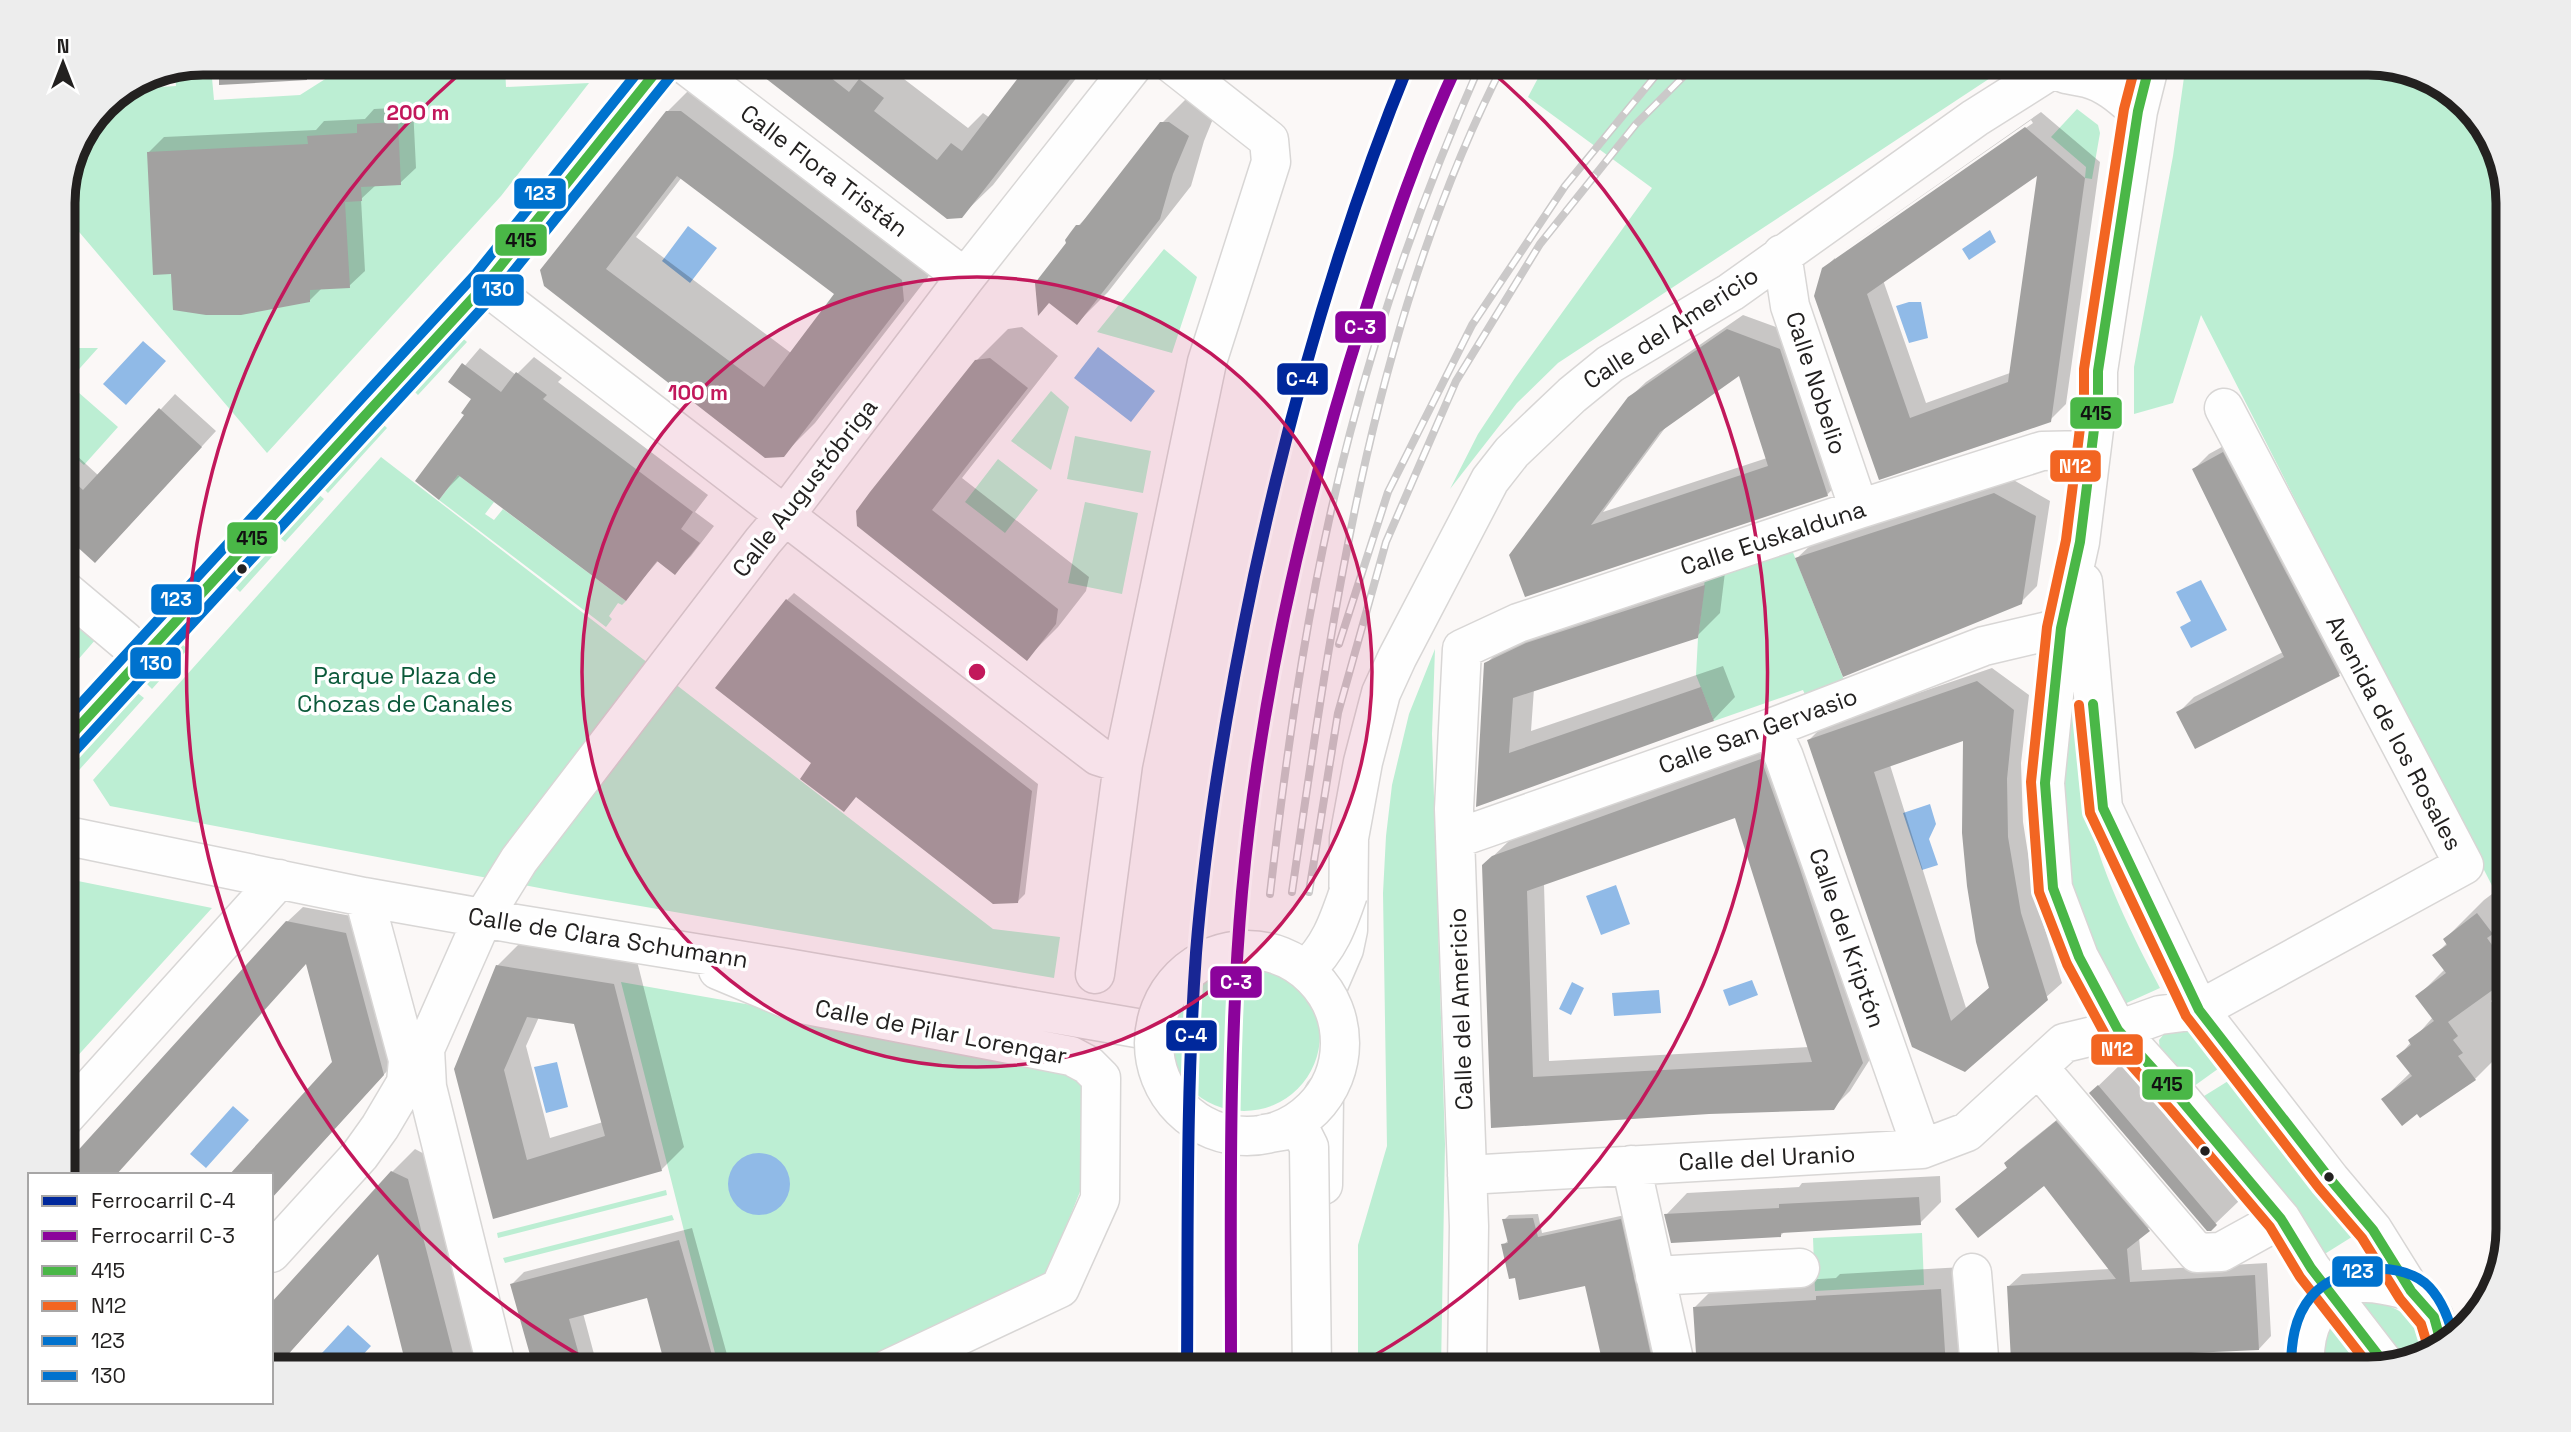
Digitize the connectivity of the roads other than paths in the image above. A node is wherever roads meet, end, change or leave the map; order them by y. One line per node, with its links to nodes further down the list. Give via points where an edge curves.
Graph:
1 (2044, 75): 9 (street, Calle del Americio, via 1975,118)
2 (2070, 75): 8 (street, via 2114,91)
3 (622, 76): 19 (main road, via 471,262)
4 (653, 76): 11 (main road)
5 (700, 76): 10 (street, Calle Flora Tristán)
6 (1125, 76): 10 (street, Calle Augustóbriga)
7 (1187, 76): 24 (street, via 1269,140 1271,162 1207,362)
8 (2143, 83): 13 (street)
9 (1782, 254): 14 (street, Calle Nobelio, via 1790,306); 32 (street, Calle del Americio, bridge, via 1731,292 1610,364 1512,452 1490,480 1381,693 1349,838 1349,925 1344,949)
10 (965, 278): 15 (street, Calle Augustóbriga)
11 (485, 285): 15 (street); 23 (main road)
12 (2224, 408): 33 (street, Avenida de los Rosales, via 2464,865)
13 (2090, 450): 14 (street, Calle Euskalduna, via 2042,451); 16 (street)
14 (1859, 509): 20 (street, Calle Euskalduna, via 1518,624)
15 (786, 514): 24 (street, via 1098,756); 29 (street, Calle Augustóbriga, via 519,860)
16 (2080, 542): 18 (street); 33 (street, via 2102,808)
17 (76, 600): 19 (street)
18 (2061, 628): 22 (street, Calle San Gervasio, via 1984,646); 34 (street, via 2045,783 2053,888 2079,957)
19 (125, 641): 21 (main road)
20 (1462, 649): 26 (street, Calle del Americio)
21 (76, 695)
22 (1771, 728): 26 (street, Calle San Gervasio); 43 (street, Calle del Kriptón)
23 (76, 730)
24 (1123, 764): 31 (street)
25 (76, 838): 27 (street, Calle de Clara Schumann)
26 (1455, 839): 45 (street, Calle del Americio)
27 (279, 879): 28 (street, Calle de Clara Schumann); 39 (street)
28 (364, 897): 29 (street, Calle de Clara Schumann); 36 (street)
29 (483, 918): 30 (street, Calle de Clara Schumann); 36 (street, Calle Augustóbriga)
30 (672, 949): 35 (street, Calle de Clara Schumann); 56 (street, Calle de Pilar Lorengar, via 797,1003 1071,1056 1101,1078 1100,1199 1060,1288)
31 (1095, 974)
32 (1315, 981): 35 (street, bridge, via 1278,955 1237,950 1217,955 1182,976 1168,992); 38 (street, bridge, via 1338,1021 1340,1040 1334,1078)
33 (2199, 1010): 34 (street, Calle del Uranio, via 2160,1015); 51 (street, via 2373,1230)
34 (2118, 1030): 37 (street, Calle del Uranio, via 2064,1043); 46 (street)
35 (1154, 1031): 41 (street, bridge, via 1155,1060 1165,1087 1182,1110 1205,1126 1233,1135)
36 (413, 1064): 40 (street, Calle Augustóbriga); 42 (street, via 427,1087)
37 (2039, 1068): 43 (street, Calle del Uranio, via 1967,1132); 46 (street, via 2197,1253 2221,1252)
38 (1324, 1094): 41 (street, bridge, via 1297,1121); 58 (street)
39 (76, 1105)
40 (380, 1127): 42 (street, via 415,1127); 47 (street, Calle Augustóbriga)
41 (1262, 1134): 57 (street, bridge, via 1294,1129 1309,1147)
42 (439, 1142): 55 (street)
43 (1922, 1149): 44 (street, Calle del Uranio)
44 (1631, 1165): 45 (street, Calle del Uranio); 50 (street)
45 (1467, 1175): 59 (street, Calle del Americio)
46 (2281, 1219): 52 (street)
47 (273, 1250)
48 (1800, 1268): 50 (street)
49 (1972, 1273): 61 (street)
50 (1655, 1276): 60 (street)
51 (2411, 1291): 52 (street, via 2359,1283); 53 (street, via 2434,1317)
52 (2333, 1294): 54 (street); 62 (street, via 2311,1319)
53 (2439, 1335)
54 (2379, 1356)
55 (494, 1357)
56 (913, 1357)
57 (1312, 1357)
58 (1325, 1357)
59 (1467, 1357)
60 (1673, 1357)
61 (1979, 1357)
62 (2304, 1357)

